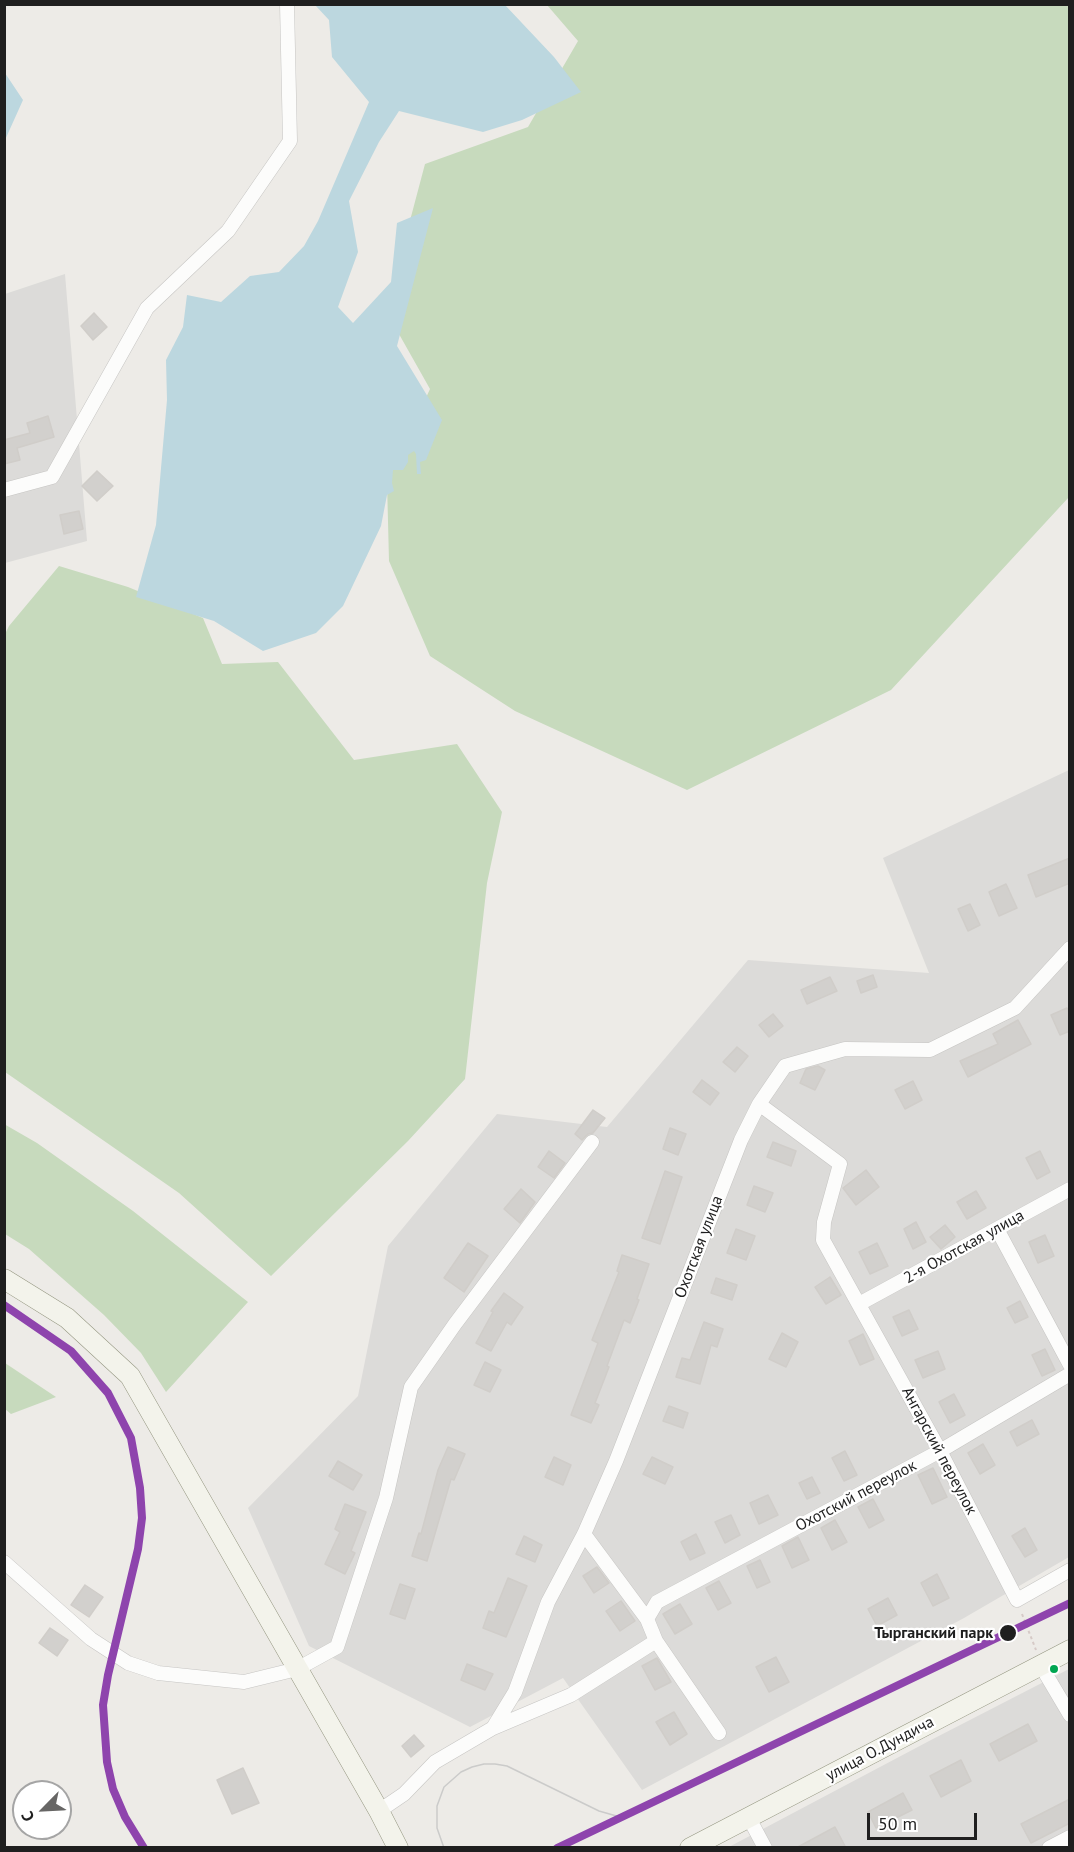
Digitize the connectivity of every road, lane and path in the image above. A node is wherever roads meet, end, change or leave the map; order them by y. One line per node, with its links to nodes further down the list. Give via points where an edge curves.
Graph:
1 (287, 4): 2 (street, via 290,141 228,231 147,308 52,477)
2 (4, 490)
3 (1070, 948): 4 (street, Охотская улица, via 1015,1008 930,1050 845,1049 785,1066)
4 (759, 1104): 9 (street, Ангарский переулок, via 840,1164 823,1240); 13 (street, Охотская улица, via 741,1140)
5 (592, 1142): 21 (street, via 411,1387 386,1498 338,1647)
6 (1070, 1189): 7 (street, 2-я Охотская улица)
7 (997, 1230): 9 (street, 2-я Охотская улица); 10 (street)
8 (4, 1279): 21 (main road, via 67,1318 130,1376)
9 (859, 1304): 12 (street, Ангарский переулок)
10 (1070, 1365)
11 (1070, 1374): 12 (street, Охотский переулок)
12 (940, 1451): 16 (street, Ангарский переулок); 17 (street, Охотский переулок, via 657,1602)
13 (584, 1534): 17 (street); 23 (street, Охотская улица, via 548,1602 515,1692)
14 (4, 1562): 21 (street, via 91,1639 128,1663 158,1673 244,1682)
15 (1070, 1570): 16 (street)
16 (1017, 1600): 20 (path)
17 (647, 1619): 18 (street)
18 (656, 1641): 23 (street, via 571,1695); 24 (street)
19 (1070, 1650): 20 (main road, улица О.Дундича)
20 (1041, 1666): 22 (street); 26 (main road, улица О.Дундича)
21 (297, 1669): 25 (main road)
22 (1070, 1715)
23 (493, 1728): 25 (street, via 435,1762 404,1794)
24 (719, 1733)
25 (379, 1811): 28 (main road)
26 (748, 1818): 29 (main road, улица О.Дундича); 30 (street)
27 (1070, 1837): 31 (street)
28 (398, 1848)
29 (690, 1848)
30 (765, 1848)
31 (1049, 1848)

